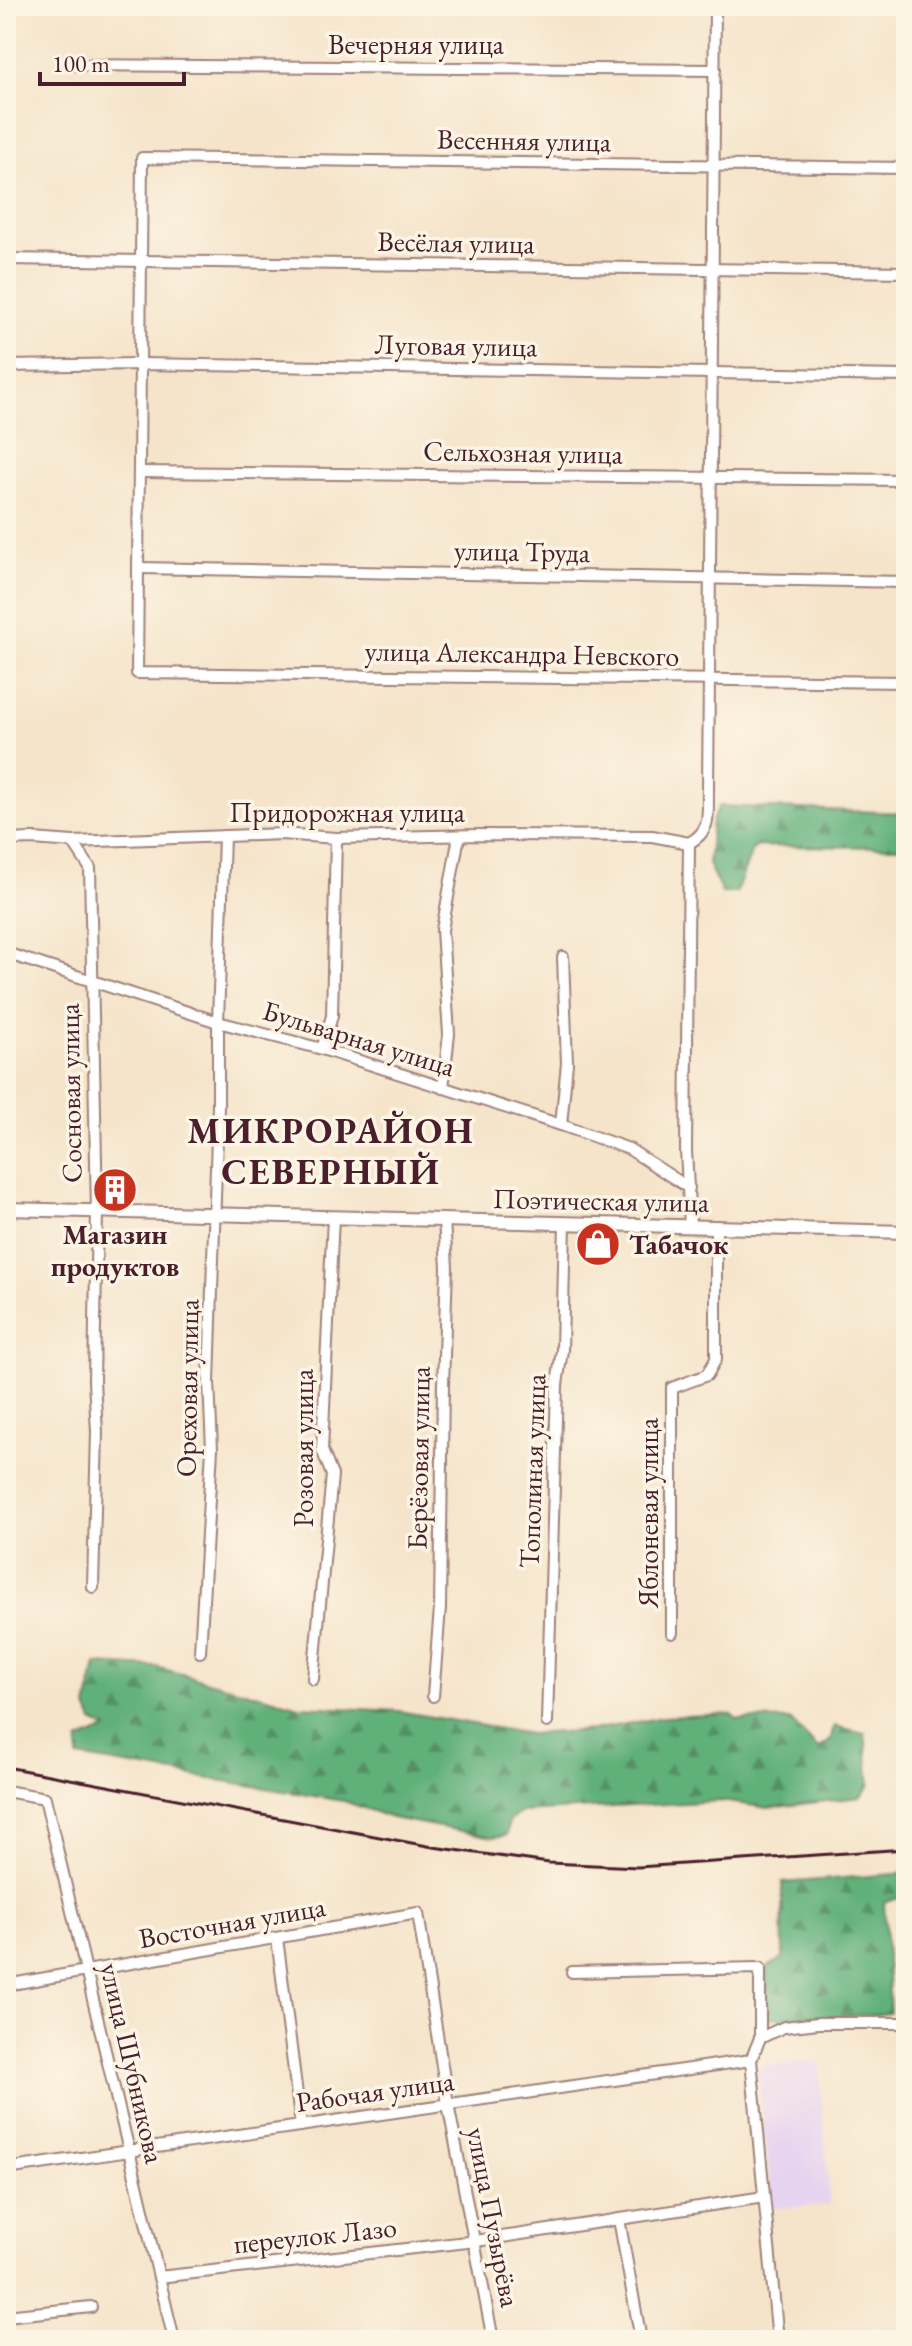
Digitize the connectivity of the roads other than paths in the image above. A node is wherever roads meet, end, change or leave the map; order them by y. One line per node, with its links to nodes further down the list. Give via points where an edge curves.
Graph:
1 (715, 6): 3 (street)
2 (68, 65): 3 (street, Вечерняя улица)
3 (715, 70): 4 (street)
4 (714, 167): 5 (street, Весенняя улица); 7 (street, Весенняя улица, via 142,158); 8 (street)
5 (906, 168)
6 (6, 259): 7 (street, Весёлая улица)
7 (141, 261): 8 (street, Весёлая улица); 10 (street)
8 (713, 269): 9 (street, Весёлая улица); 12 (street)
9 (906, 272)
10 (140, 364): 11 (street, Луговая улица); 12 (street, Луговая улица); 14 (street)
11 (6, 366)
12 (712, 373): 13 (street, Луговая улица); 15 (street)
13 (906, 376)
14 (139, 472): 15 (street, Сельхозная улица); 17 (street)
15 (711, 478): 16 (street, Сельхозная улица); 18 (street)
16 (906, 480)
17 (138, 568): 18 (street, улица Труда); 20 (street, улица Александра Невского, via 137,673)
18 (710, 578): 19 (street, улица Труда); 20 (street)
19 (906, 582)
20 (709, 680): 21 (street, улица Александра Невского); 27 (street, via 707,828)
21 (906, 682)
22 (224, 836): 24 (street, Придорожная улица); 26 (street, Придорожная улица); 31 (street, Ореховая улица)
23 (459, 836): 24 (street, Придорожная улица); 27 (street, Придорожная улица, via 652,836); 33 (street, via 442,930 449,1034)
24 (336, 838): 32 (street, via 332,1016)
25 (6, 840): 26 (street, Придорожная улица)
26 (73, 842): 30 (street, Сосновая улица, via 90,868)
27 (689, 843): 35 (street)
28 (6, 953): 30 (street, Бульварная улица)
29 (563, 957): 34 (street, via 567,1063)
30 (92, 982): 31 (street, Бульварная улица); 37 (street, Сосновая улица)
31 (218, 1022): 32 (street, Бульварная улица); 38 (street, Ореховая улица)
32 (322, 1049): 33 (street, Бульварная улица)
33 (443, 1088): 34 (street, Бульварная улица)
34 (561, 1125): 35 (street, Бульварная улица, via 629,1149)
35 (689, 1188): 42 (street)
36 (6, 1209): 37 (street, Поэтическая улица)
37 (97, 1211): 38 (street, Поэтическая улица); 45 (street, Сосновая улица)
38 (215, 1214): 39 (street, Поэтическая улица); 47 (street, Ореховая улица, via 212,1449)
39 (333, 1217): 40 (street, Поэтическая улица); 48 (street, Розовая улица, via 322,1450 332,1475)
40 (444, 1220): 41 (street, Поэтическая улица); 49 (street, Берёзовая улица, via 440,1608)
41 (565, 1223): 42 (street, Поэтическая улица); 50 (street, Тополиная улица)
42 (690, 1227): 43 (street, Поэтическая улица)
43 (716, 1227): 44 (street, Поэтическая улица); 46 (street, Яблоневая улица, via 716,1359 707,1375 672,1388)
44 (906, 1232)
45 (93, 1587)
46 (672, 1633)
47 (200, 1652)
48 (313, 1679)
49 (433, 1696)
50 (547, 1722)
51 (6, 1791): 54 (street, улица Шубникова, via 45,1798)
52 (418, 1913): 53 (street, Восточная улица); 60 (street, улица Пузырёва)
53 (277, 1938): 54 (street, Восточная улица); 61 (street)
54 (86, 1971): 56 (street, Восточная улица); 62 (street, улица Шубникова)
55 (572, 1972): 58 (street, via 760,1968)
56 (6, 1985)
57 (906, 2023): 58 (street, via 818,2023 784,2027)
58 (760, 2038): 59 (street)
59 (751, 2060): 60 (street, Рабочая улица); 64 (street)
60 (448, 2104): 61 (street, Рабочая улица); 66 (street, улица Пузырёва)
61 (301, 2126): 62 (street, Рабочая улица)
62 (129, 2151): 63 (street, Рабочая улица); 67 (street, улица Шубникова)
63 (6, 2169)
64 (764, 2197): 65 (street, переулок Лазо); 73 (street)
65 (619, 2219): 66 (street, переулок Лазо); 72 (street)
66 (476, 2241): 67 (street, переулок Лазо); 71 (street, улица Пузырёва)
67 (159, 2277): 70 (street, улица Шубникова)
68 (91, 2307): 69 (street)
69 (6, 2316)
70 (174, 2340)
71 (493, 2340)
72 (641, 2340)
73 (778, 2340)

